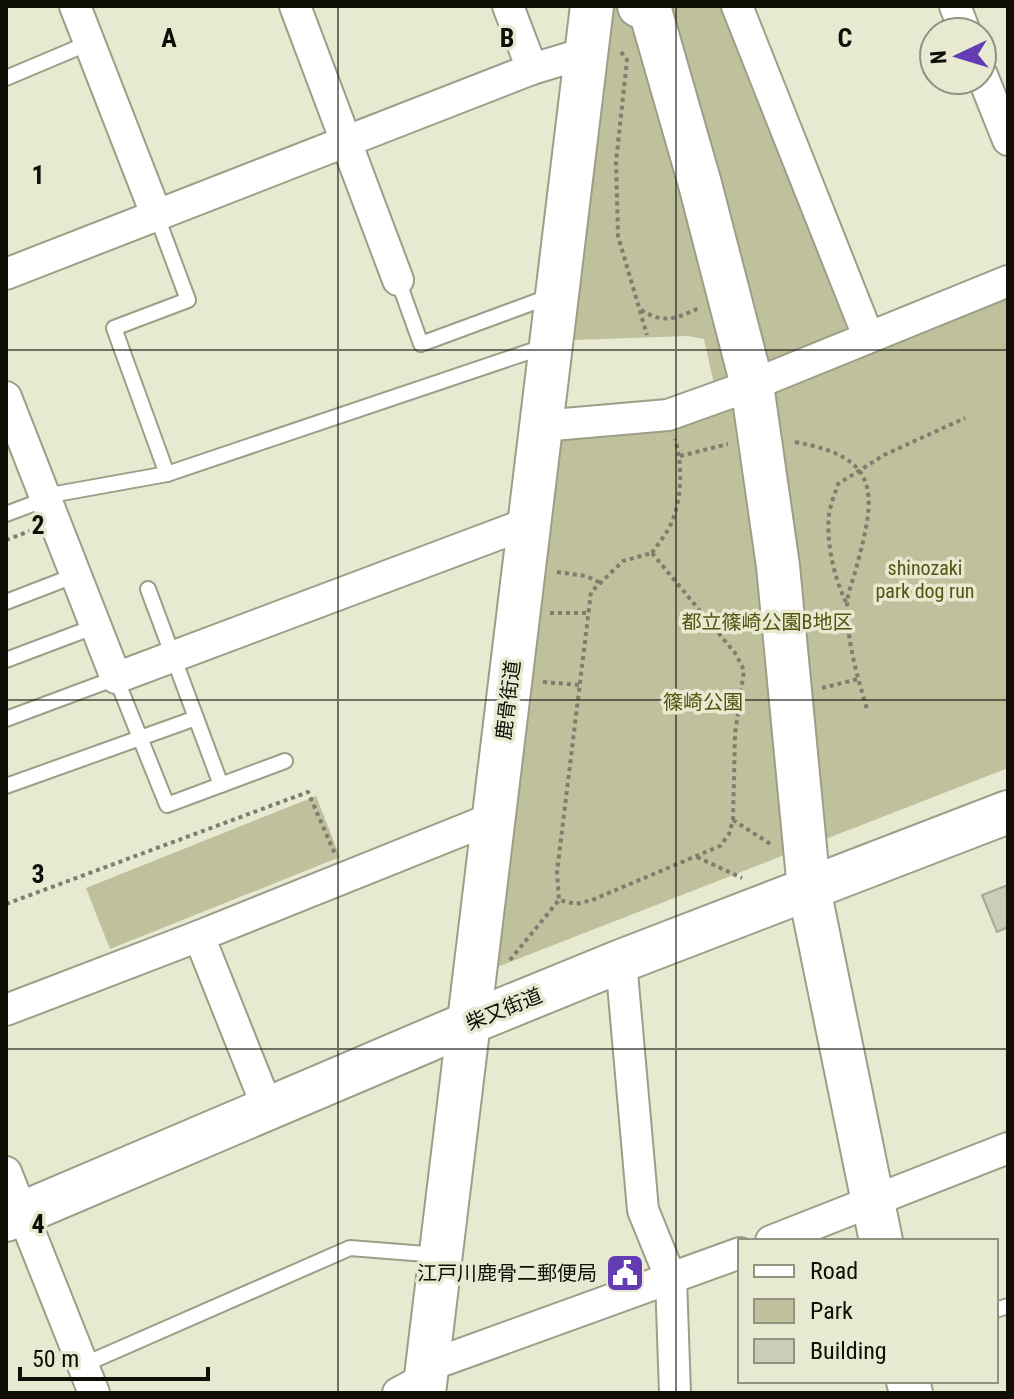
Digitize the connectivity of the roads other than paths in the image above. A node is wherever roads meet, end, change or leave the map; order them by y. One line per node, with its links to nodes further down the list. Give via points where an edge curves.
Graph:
1 (75, 6): 7 (street)
2 (295, 6): 13 (street)
3 (508, 6): 9 (street)
4 (592, 6): 8 (street, 鹿骨街道)
5 (737, 6): 19 (street)
6 (650, 7): 21 (street)
7 (89, 43): 10 (lane); 14 (street)
8 (584, 57): 9 (street); 18 (street, 鹿骨街道)
9 (532, 69): 13 (street)
10 (6, 78)
11 (990, 96): 12 (street)
12 (1008, 140)
13 (346, 141): 14 (street); 16 (street)
14 (156, 214): 15 (street); 24 (lane, via 188,300 114,328)
15 (6, 274)
16 (398, 280): 18 (lane, via 421,344)
17 (1008, 281): 19 (street)
18 (555, 295): 20 (street, 鹿骨街道)
19 (868, 336): 21 (street)
20 (549, 345): 23 (street, 鹿骨街道); 24 (lane)
21 (752, 385): 23 (street, via 668,415); 43 (street, via 748,442 778,566)
22 (6, 397): 25 (street)
23 (541, 426): 27 (street, 鹿骨街道)
24 (167, 474): 25 (lane)
25 (46, 497): 26 (lane); 28 (street)
26 (6, 514)
27 (531, 522): 32 (street); 42 (street, 鹿骨街道)
28 (76, 575): 30 (lane); 31 (street)
29 (148, 589): 32 (lane)
30 (6, 602)
31 (96, 626): 33 (lane); 34 (street)
32 (172, 657): 34 (street); 35 (lane)
33 (6, 660)
34 (116, 678): 36 (lane); 37 (lane)
35 (196, 718): 37 (lane); 39 (lane)
36 (6, 719)
37 (139, 737): 39 (lane, via 167,805); 40 (lane)
38 (285, 761): 39 (lane)
39 (221, 785)
40 (6, 786)
41 (1008, 812): 43 (street, 柴又街道)
42 (493, 818): 44 (street); 47 (street, 鹿骨街道)
43 (809, 889): 45 (street, 柴又街道); 52 (street)
44 (199, 936): 46 (street); 48 (street)
45 (621, 961): 47 (street, 柴又街道); 56 (street, via 643,1210)
46 (6, 1010)
47 (469, 1023): 48 (street, 柴又街道); 55 (street, 鹿骨街道)
48 (268, 1109): 51 (street, 柴又街道)
49 (1008, 1148): 52 (street)
50 (6, 1172): 51 (street)
51 (14, 1217): 57 (street)
52 (877, 1222): 53 (street)
53 (782, 1239)
54 (738, 1254): 56 (street)
55 (442, 1256): 57 (lane, via 350,1248); 58 (street, 鹿骨街道)
56 (671, 1279): 58 (street); 60 (street)
57 (83, 1365): 59 (street)
58 (419, 1382)
59 (94, 1393)
60 (675, 1393)

